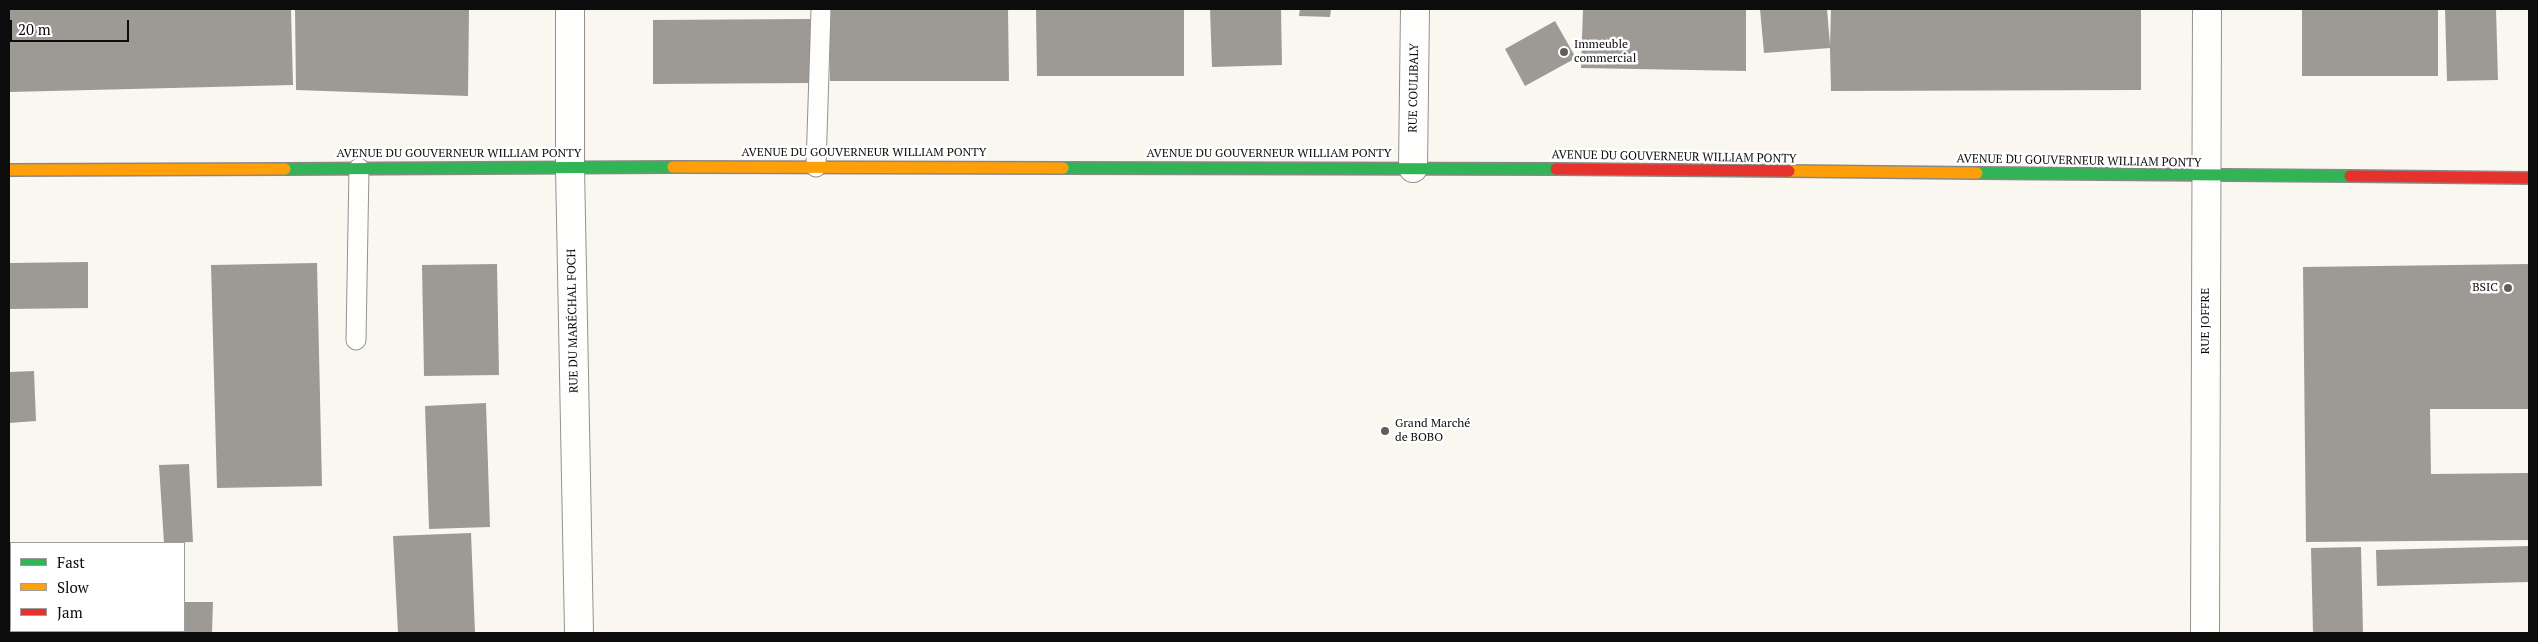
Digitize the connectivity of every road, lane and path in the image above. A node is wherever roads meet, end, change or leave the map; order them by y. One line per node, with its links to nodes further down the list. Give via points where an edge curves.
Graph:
1 (570, 9): 5 (street, RUE DU MARÉCHAL FOCH)
2 (821, 9): 6 (lane)
3 (1414, 9): 8 (street, RUE COULIBALY)
4 (2207, 9): 10 (street, RUE JOFFRE)
5 (570, 167): 6 (street, AVENUE DU GOUVERNEUR WILLIAM PONTY); 7 (street, AVENUE DU GOUVERNEUR WILLIAM PONTY); 13 (street, RUE DU MARÉCHAL FOCH)
6 (816, 167): 8 (street, AVENUE DU GOUVERNEUR WILLIAM PONTY)
7 (360, 168): 9 (street, AVENUE DU GOUVERNEUR WILLIAM PONTY); 12 (lane)
8 (1413, 168): 10 (street, AVENUE DU GOUVERNEUR WILLIAM PONTY)
9 (9, 170)
10 (2206, 176): 11 (street, AVENUE DU GOUVERNEUR WILLIAM PONTY); 14 (street, RUE JOFFRE)
11 (2529, 178)
12 (356, 340)
13 (578, 633)
14 (2205, 633)

